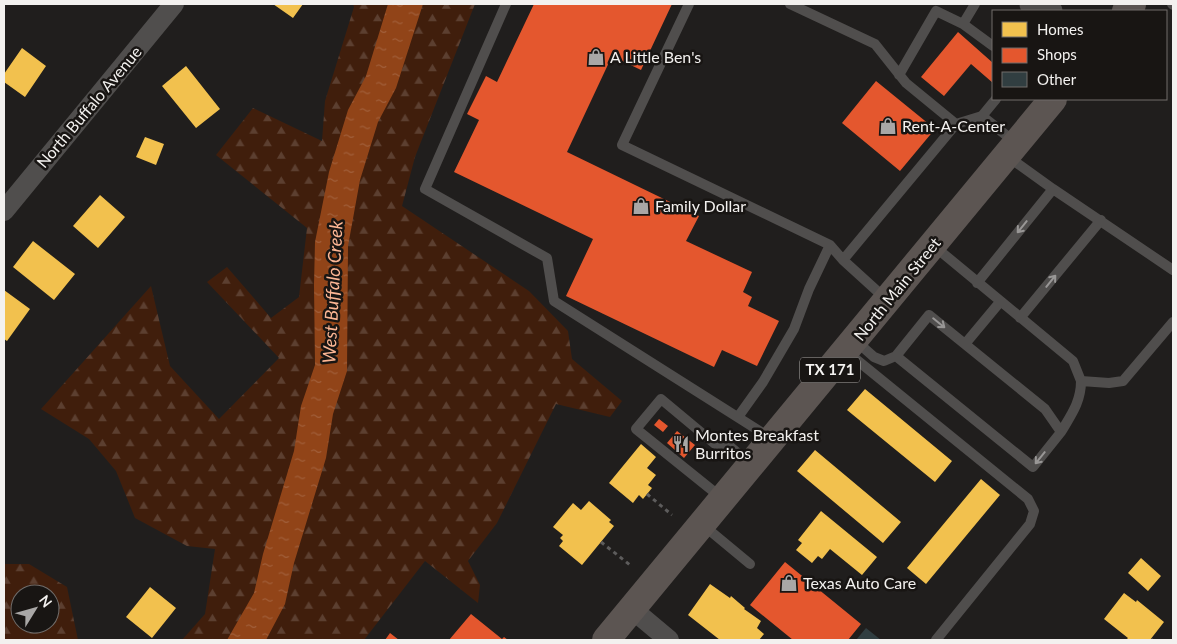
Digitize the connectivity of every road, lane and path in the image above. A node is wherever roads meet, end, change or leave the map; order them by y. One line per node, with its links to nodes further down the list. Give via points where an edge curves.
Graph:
1 (174, 4): 17 (street, North Buffalo Avenue)
2 (506, 4): 32 (lane, via 425,190 547,258 554,301)
3 (689, 4): 19 (lane, via 622,145)
4 (790, 4): 10 (lane, via 874,44)
5 (975, 4): 8 (lane)
6 (1032, 4): 7 (street)
7 (1047, 10)
8 (963, 24): 9 (lane); 10 (lane, via 936,11)
9 (992, 45)
10 (899, 75): 14 (lane)
11 (995, 100): 13 (lane)
12 (1052, 100): 15 (main road, North Main Street / TX 171)
13 (982, 116): 14 (lane); 15 (lane)
14 (956, 124): 21 (lane)
15 (1012, 150): 16 (lane); 20 (main road, North Main Street / TX 171)
16 (1052, 189): 18 (lane); 23 (lane, one-way to 23)
17 (4, 211)
18 (1101, 220): 22 (lane); 26 (lane, one-way to 18)
19 (830, 245): 21 (lane); 32 (lane, via 794,329)
20 (933, 246): 23 (lane); 24 (main road, North Main Street / TX 171)
21 (843, 260): 24 (lane)
22 (1173, 270)
23 (977, 283): 25 (lane)
24 (888, 300): 29 (main road, North Main Street / TX 171)
25 (1000, 302): 26 (lane); 28 (lane)
26 (1020, 318): 31 (lane, via 1073,361)
27 (1173, 322): 31 (lane, via 1123,381 1109,384)
28 (965, 344): 30 (lane, one-way to 28, via 929,315); 33 (lane, via 1046,409)
29 (851, 346): 30 (lane, via 884,361); 34 (main road, North Main Street / TX 171); 46 (lane, via 1028,499 1034,511 1030,524)
30 (896, 356): 33 (lane, one-way to 30, via 1033,467)
31 (1081, 381): 33 (lane, via 1081,394)
32 (738, 417): 34 (lane)
33 (1061, 432)
34 (773, 439): 35 (main road, North Main Street / TX 171)
35 (752, 465): 37 (main road, North Main Street / TX 171); 37 (lane, via 726,444 716,444 661,399 636,429)
36 (647, 494): 38 (path)
37 (723, 499): 39 (main road, North Main Street / TX 171)
38 (672, 515)
39 (702, 525): 41 (lane); 43 (main road, North Main Street / TX 171)
40 (601, 542): 42 (path)
41 (750, 564)
42 (630, 565)
43 (632, 609): 44 (main road, North Main Street / TX 171); 45 (street)
44 (606, 640)
45 (669, 640)
46 (936, 640)

